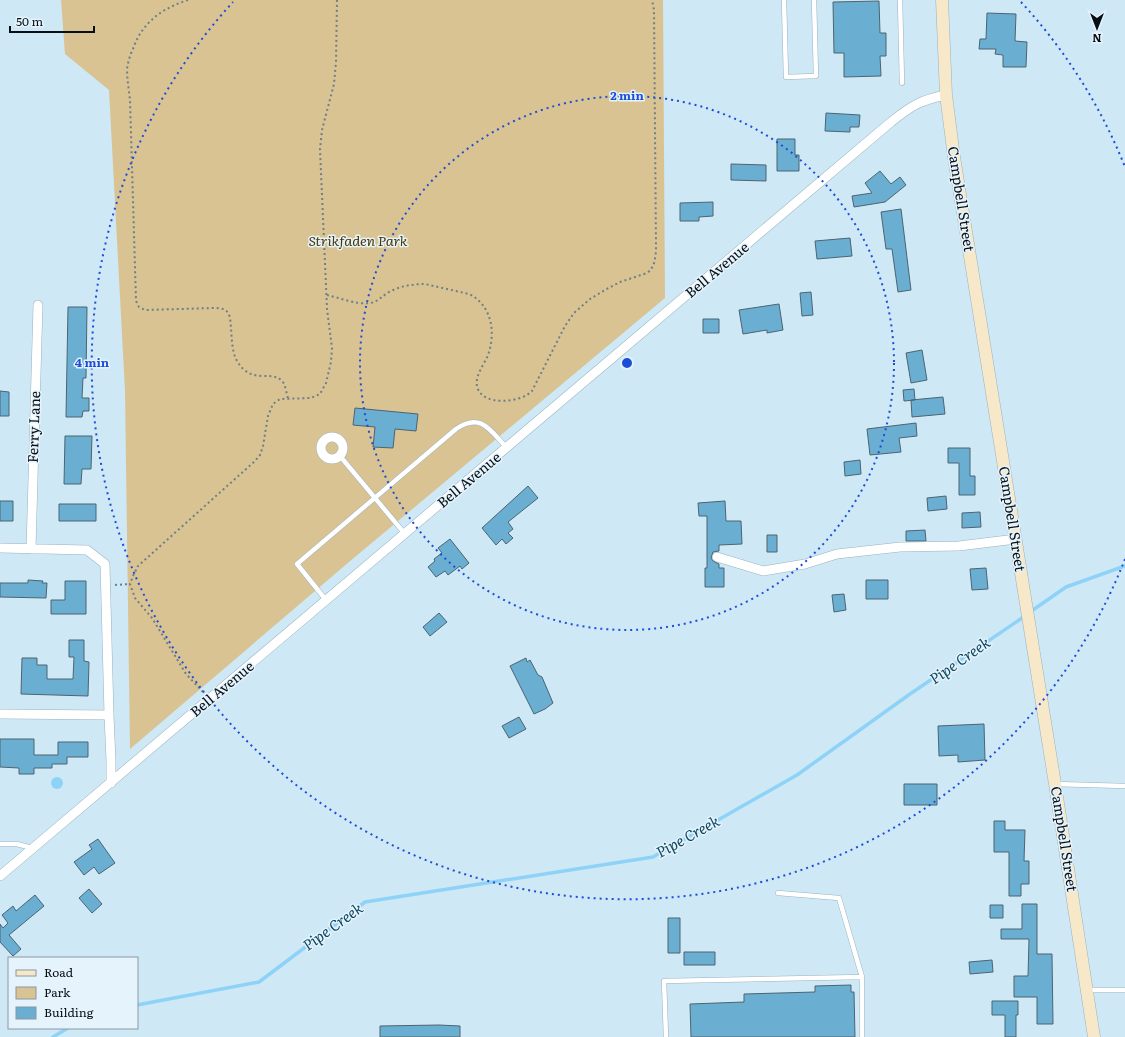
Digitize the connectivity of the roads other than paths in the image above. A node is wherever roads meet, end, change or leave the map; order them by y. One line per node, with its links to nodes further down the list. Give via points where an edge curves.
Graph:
1 (784, 0): 2 (lane, via 786,77 816,76)
2 (814, 0)
3 (900, 0): 5 (lane)
4 (942, 0): 6 (street, Campbell Street)
5 (902, 83)
6 (946, 95): 8 (street, Bell Avenue, via 912,106 892,122); 12 (street, Campbell Street)
7 (38, 305): 14 (street, Ferry Lane)
8 (507, 448): 10 (lane, via 483,424 466,422); 11 (street, Bell Avenue)
9 (340, 456): 10 (lane)
10 (375, 498): 11 (lane); 16 (lane, via 297,564)
11 (405, 534): 16 (street, Bell Avenue)
12 (1016, 539): 15 (street, via 959,546 900,547 837,554 805,564 763,571); 20 (street, Campbell Street)
13 (0, 548): 14 (street)
14 (31, 549): 18 (street, via 87,550 105,564)
15 (717, 557)
16 (327, 600): 19 (street, Bell Avenue)
17 (0, 714): 18 (street)
18 (109, 715): 19 (street)
19 (111, 783): 23 (street, Bell Avenue)
20 (1055, 784): 21 (lane); 27 (street, Campbell Street)
21 (1125, 786)
22 (0, 844): 23 (lane, via 17,844)
23 (33, 849): 24 (street, Bell Avenue)
24 (0, 876)
25 (778, 893): 26 (lane, via 839,898)
26 (862, 978): 29 (lane, via 664,981); 30 (lane)
27 (1086, 990): 28 (lane); 31 (street, Campbell Street)
28 (1125, 990)
29 (666, 1037)
30 (862, 1037)
31 (1094, 1037)

